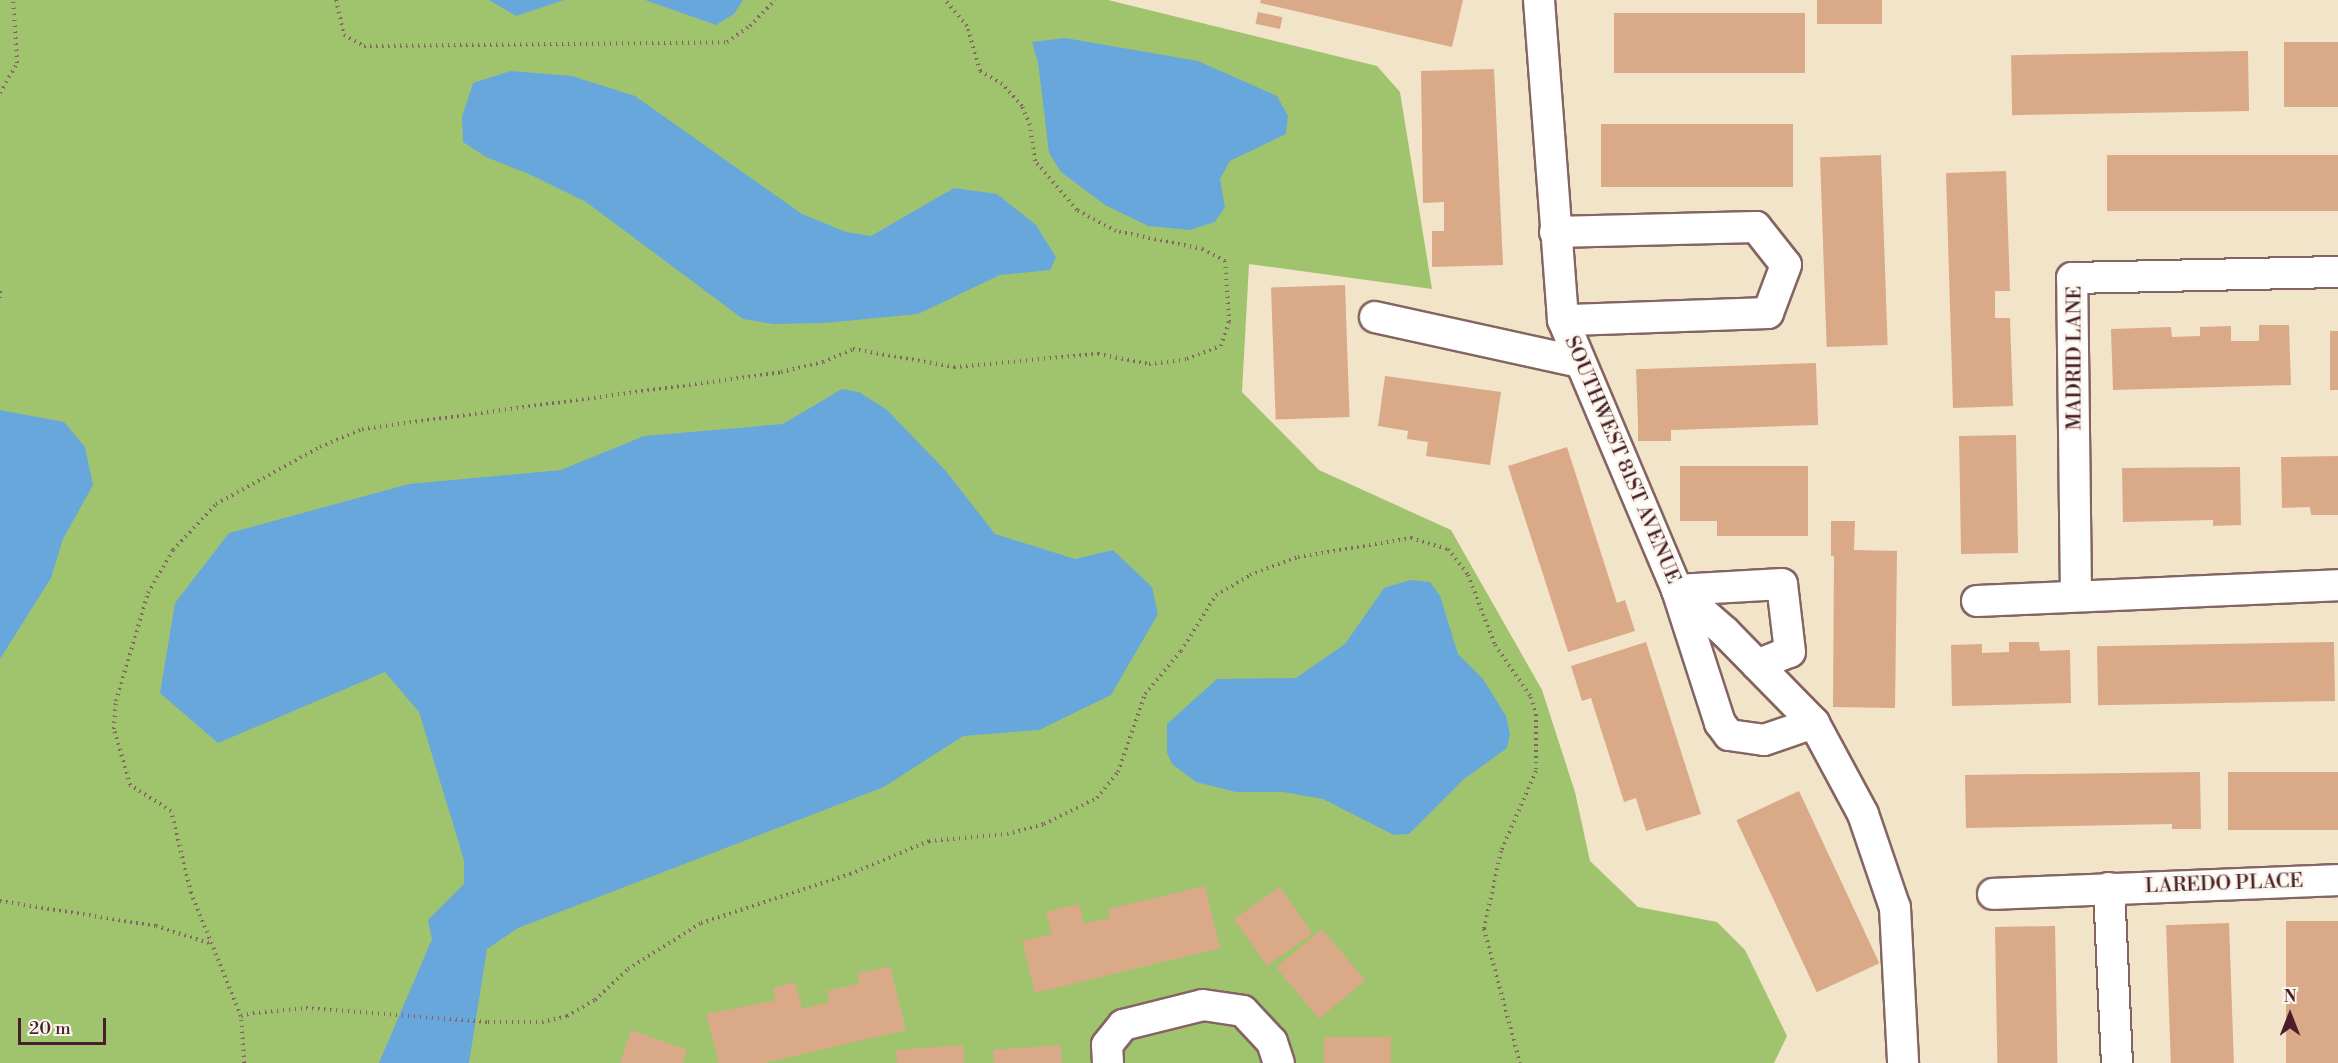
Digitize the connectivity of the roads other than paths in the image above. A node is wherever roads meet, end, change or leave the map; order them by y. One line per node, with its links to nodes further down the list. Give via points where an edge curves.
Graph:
1 (1539, 0): 2 (street, SOUTHWEST 81ST AVENUE)
2 (1555, 232): 5 (street, SOUTHWEST 81ST AVENUE); 5 (street, via 1756,227 1786,265 1768,313)
3 (2338, 272): 9 (street, MADRID LANE, via 2072,278)
4 (1375, 317): 6 (street)
5 (1563, 320): 6 (street, SOUTHWEST 81ST AVENUE)
6 (1580, 363): 8 (street, SOUTHWEST 81ST AVENUE)
7 (2338, 585): 9 (street)
8 (1677, 590): 11 (street, SOUTHWEST 81ST AVENUE); 11 (street, via 1782,584 1790,652); 12 (street, via 1720,723 1729,735 1764,740)
9 (2076, 594): 10 (street)
10 (1977, 601)
11 (1757, 665): 12 (street, SOUTHWEST 81ST AVENUE)
12 (1814, 723): 18 (street, SOUTHWEST 81ST AVENUE, via 1863,814 1895,908)
13 (2338, 880): 14 (street, LAREDO PLACE)
14 (2109, 888): 15 (street, LAREDO PLACE); 19 (street)
15 (1993, 894)
16 (1108, 1063): 17 (street, via 1107,1045 1123,1025 1203,1005 1243,1011 1272,1042)
17 (1279, 1063)
18 (1903, 1063)
19 (2117, 1063)

